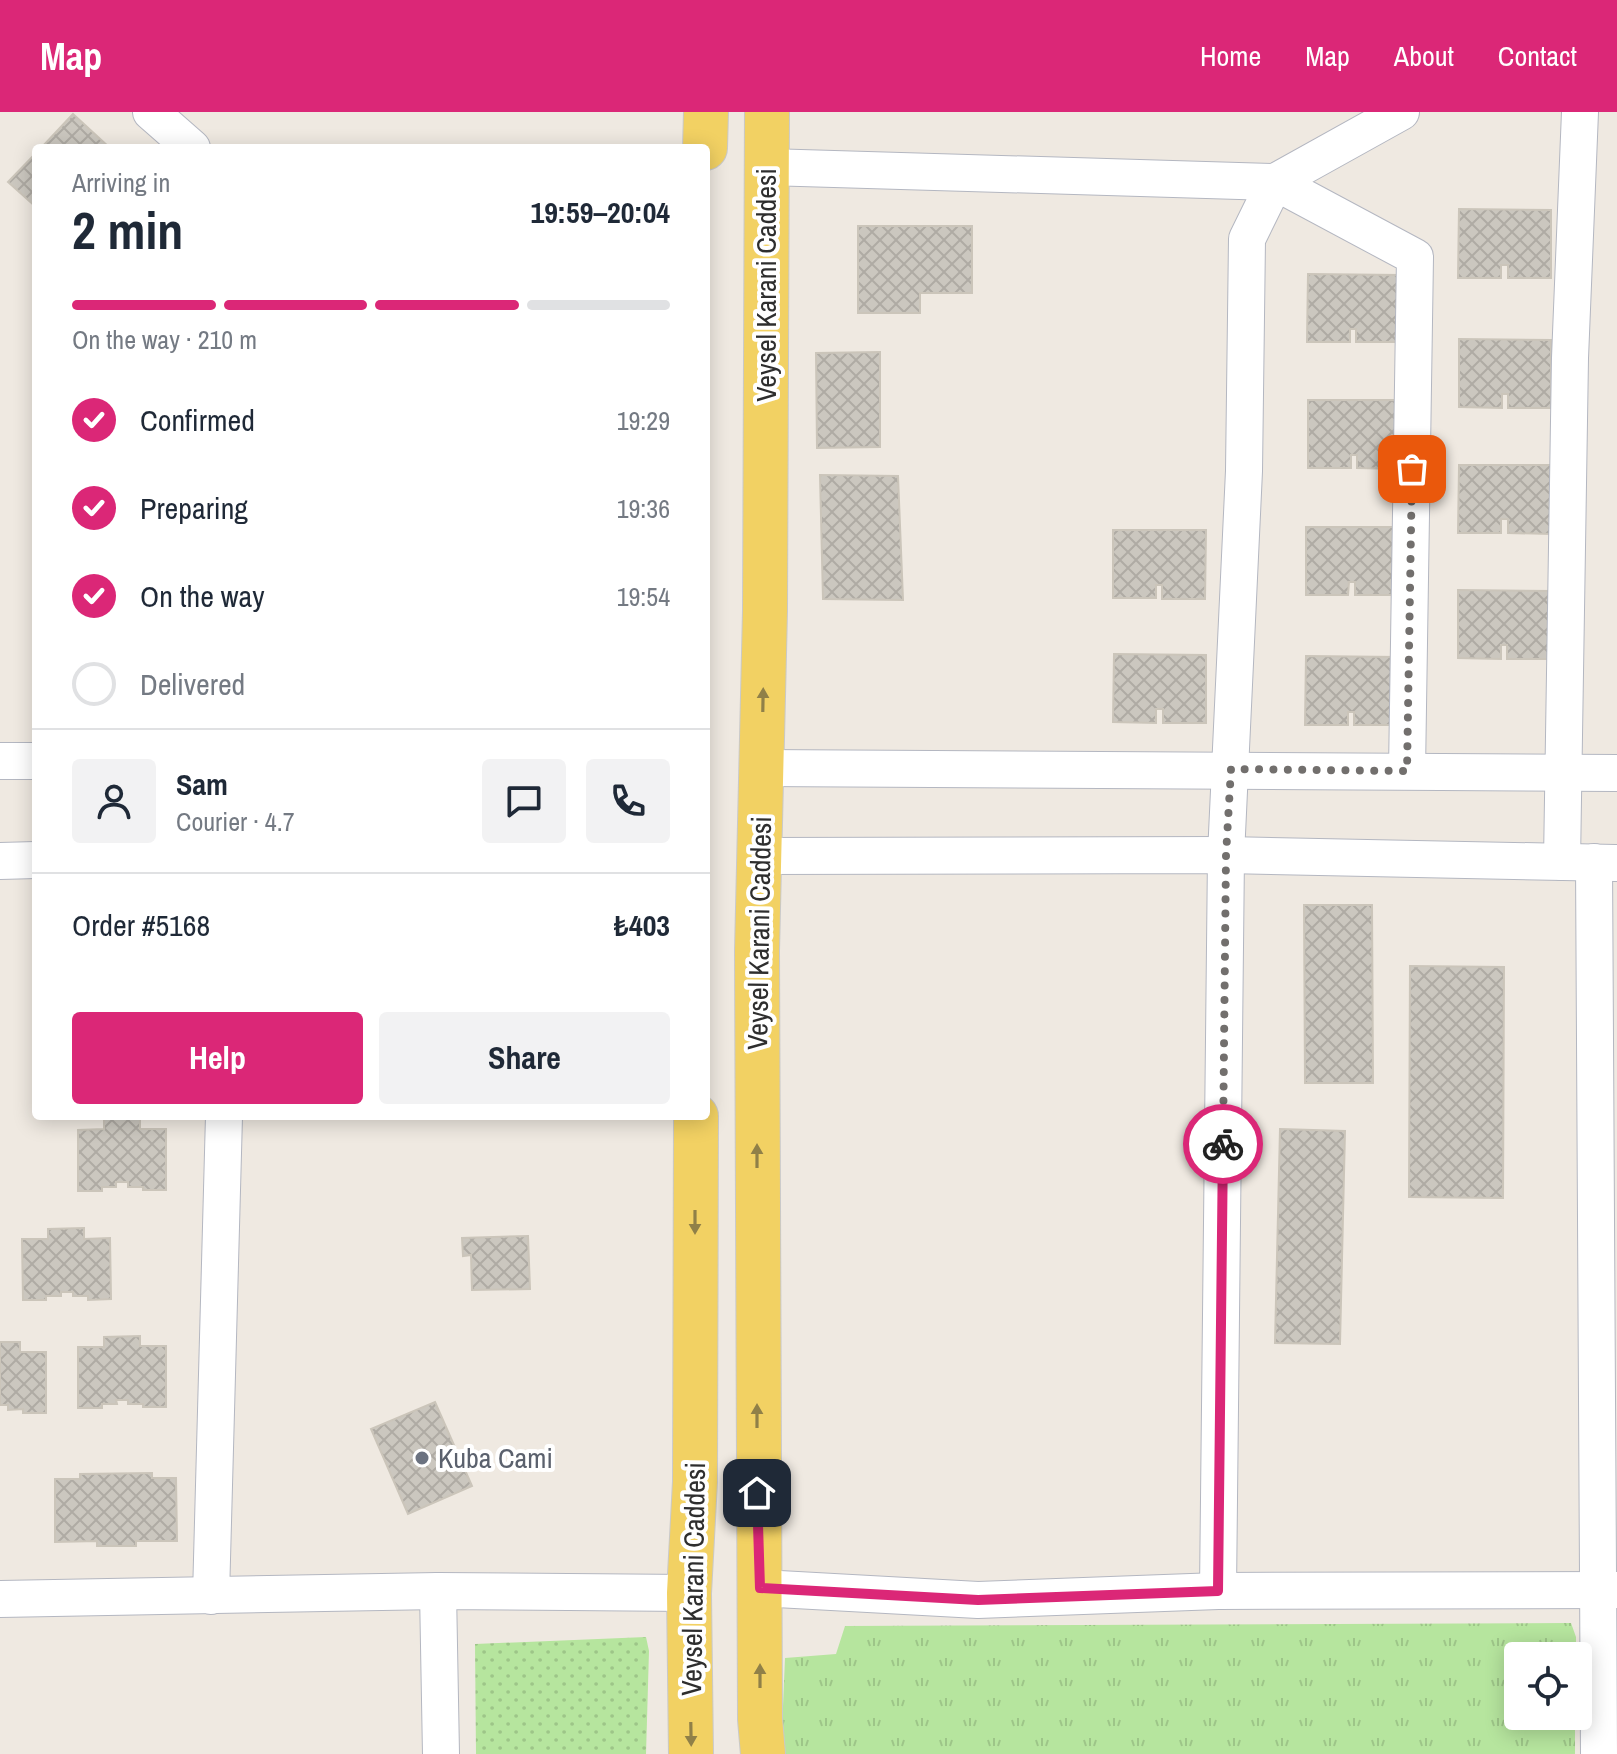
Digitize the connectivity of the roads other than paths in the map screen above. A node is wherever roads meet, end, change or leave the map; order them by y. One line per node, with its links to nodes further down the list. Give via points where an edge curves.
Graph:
1 (151, 112): 6 (street)
2 (706, 112): 7 (main road)
3 (767, 112): 8 (main road, Veysel Karani Caddesi)
4 (1401, 112): 9 (street)
5 (1580, 112): 15 (street, via 1570,358)
6 (187, 144)
7 (705, 144)
8 (767, 167): 9 (street); 12 (main road, Veysel Karani Caddesi, one-way to 8)
9 (1275, 182): 13 (street, via 1247,239 1244,471); 14 (street, via 1415,257)
10 (0, 761): 11 (street)
11 (32, 761)
12 (761, 768): 13 (street); 18 (main road, Veysel Karani Caddesi)
13 (1231, 769): 14 (street); 17 (street)
14 (1407, 771): 15 (street)
15 (1565, 772): 16 (street); 21 (street)
16 (1617, 773)
17 (1226, 855): 18 (street); 21 (street); 27 (street)
18 (759, 856): 24 (main road, Veysel Karani Caddesi, one-way to 18)
19 (32, 860): 20 (street)
20 (0, 861)
21 (1591, 862): 25 (street)
22 (224, 1120): 29 (street)
23 (696, 1120): 28 (main road, Veysel Karani Caddesi, one-way to 28, via 695,1482)
24 (760, 1588): 27 (street, via 978,1600); 33 (main road, Veysel Karani Caddesi, one-way to 24)
25 (1608, 1590): 27 (street); 34 (street)
26 (438, 1591): 28 (street); 29 (street); 31 (street)
27 (1218, 1591)
28 (689, 1593): 32 (main road, Veysel Karani Caddesi, one-way to 32)
29 (211, 1596): 30 (street)
30 (0, 1599)
31 (441, 1754)
32 (691, 1754)
33 (763, 1754)
34 (1599, 1754)

